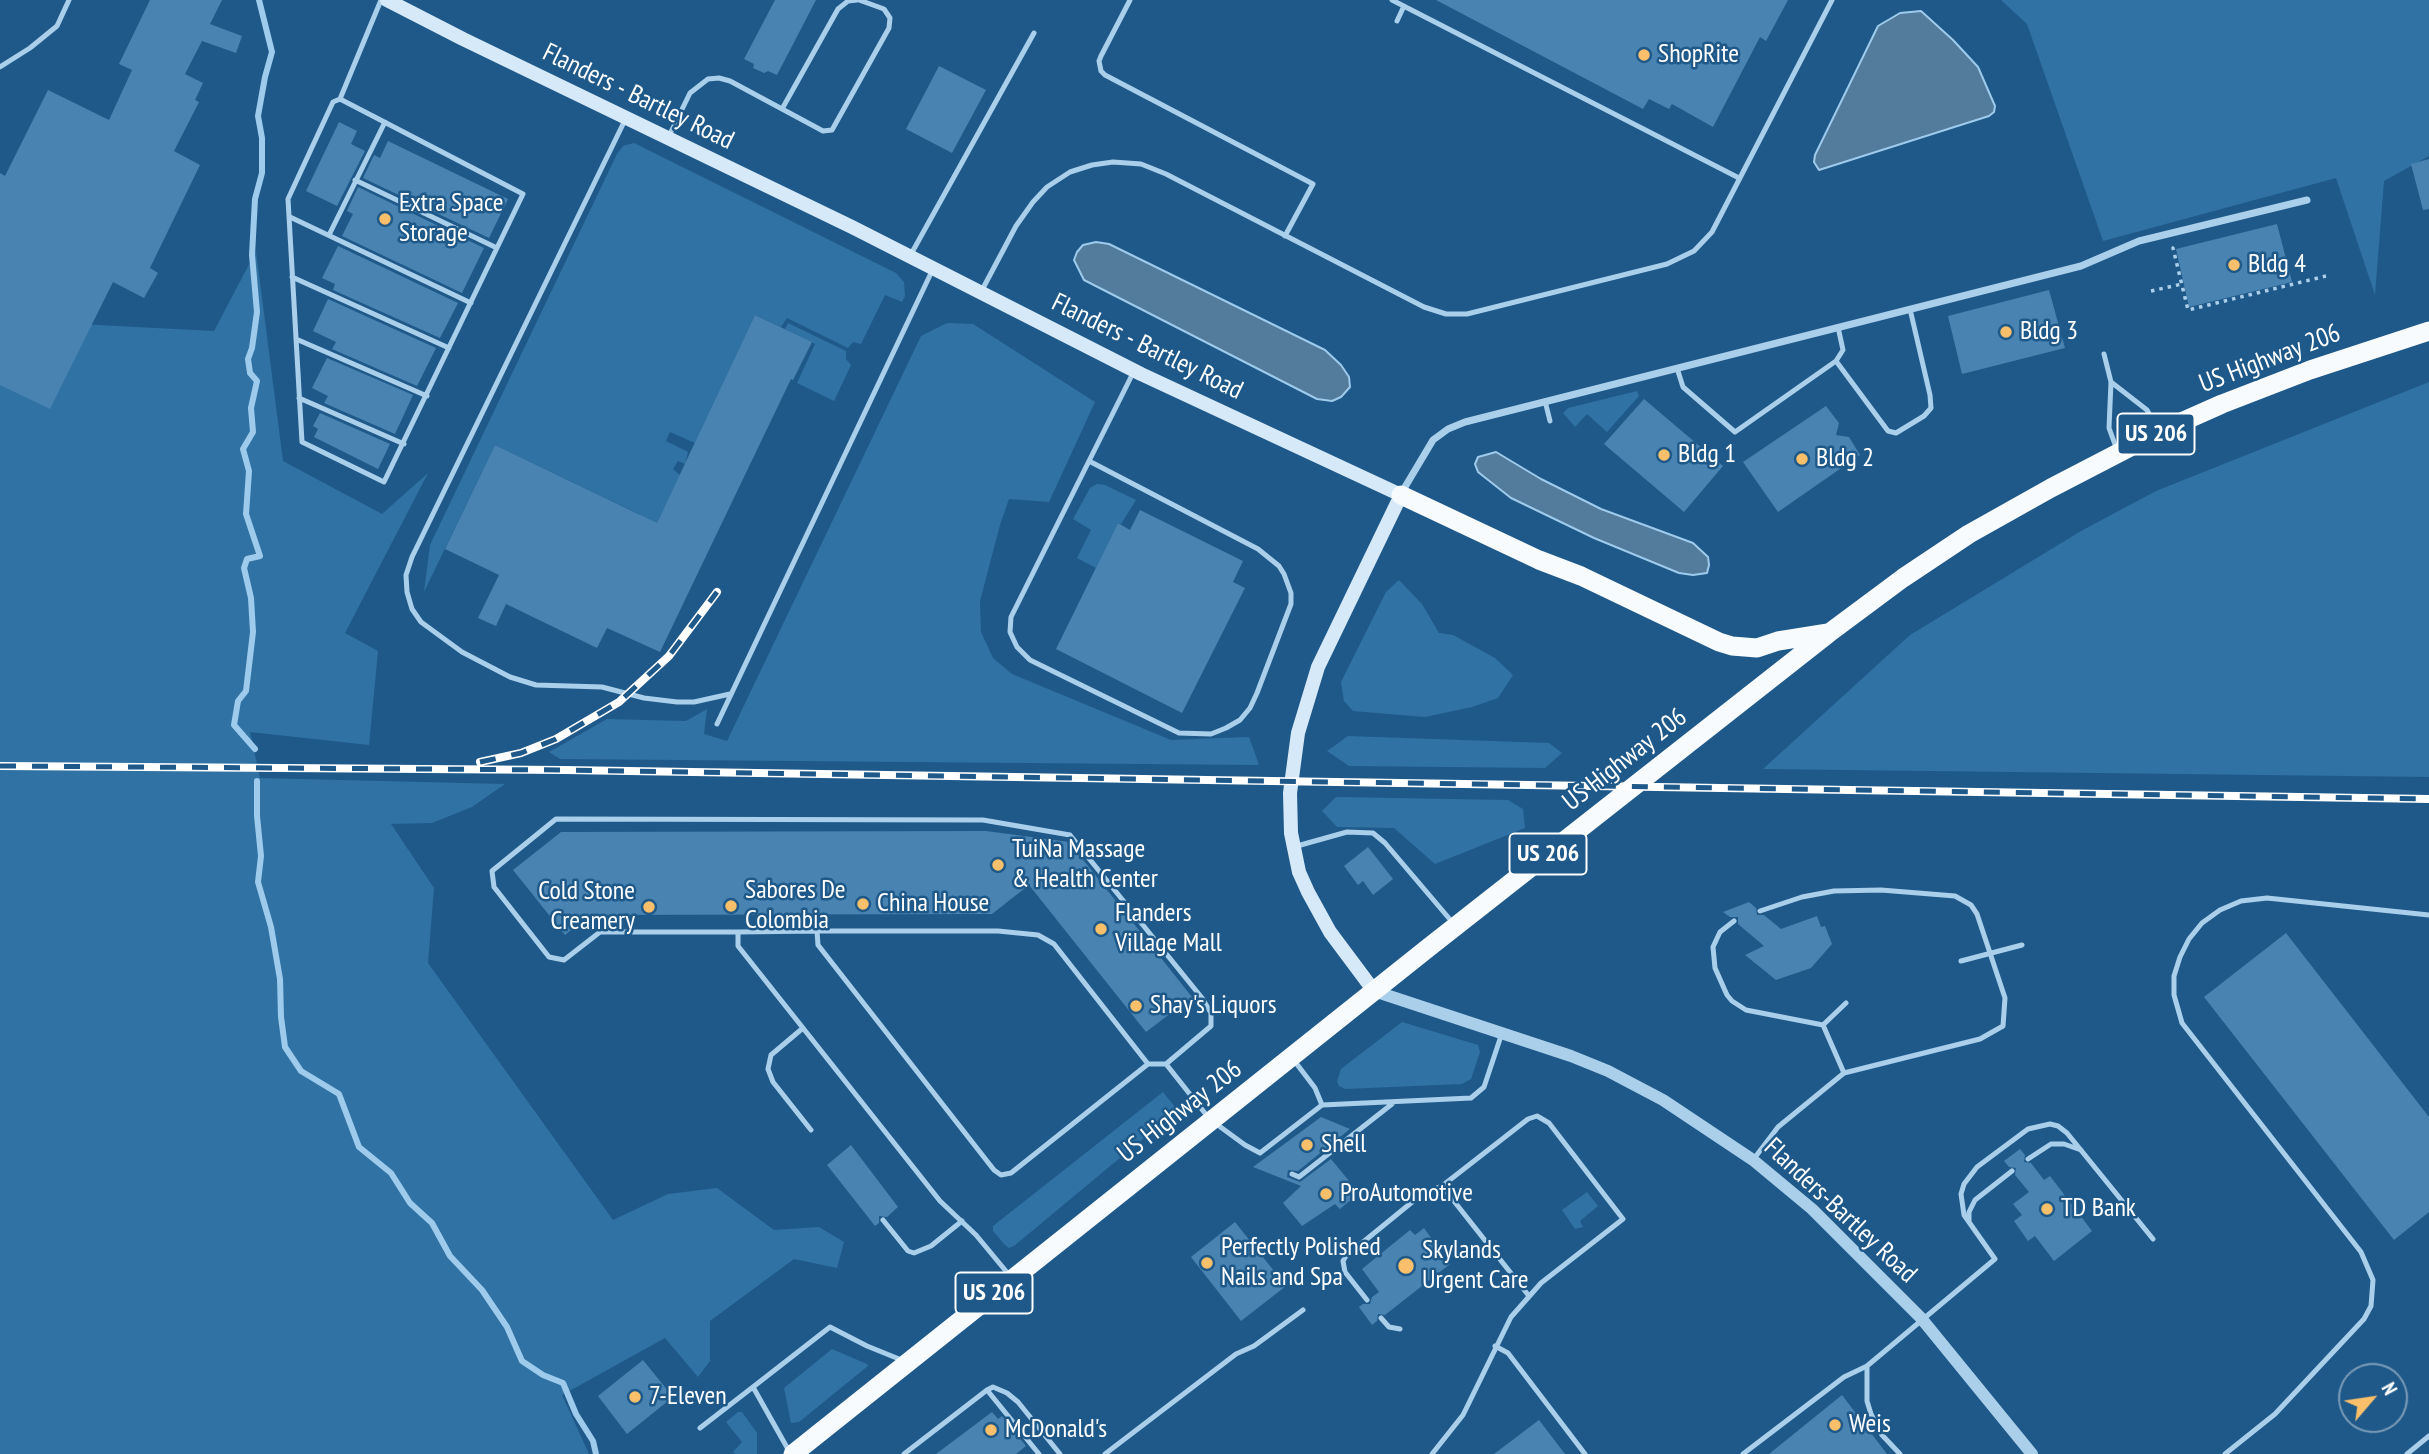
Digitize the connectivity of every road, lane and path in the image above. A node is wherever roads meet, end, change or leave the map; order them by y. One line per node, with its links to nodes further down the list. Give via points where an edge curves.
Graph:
1 (69, 0): 11 (lane, via 57,26)
2 (382, 0): 12 (lane)
3 (387, 0): 14 (main road, Flanders - Bartley Road)
4 (858, 0): 13 (lane, via 838,9); 13 (lane, via 884,9 890,28 835,128 823,131)
5 (1130, 0): 22 (lane, via 1101,56 1101,71 1313,184)
6 (1392, 0): 8 (lane)
7 (1832, 0): 17 (lane)
8 (1404, 6): 9 (lane); 17 (lane)
9 (1397, 21)
10 (1034, 33): 25 (lane)
11 (0, 67)
12 (340, 99): 15 (lane); 20 (lane, via 333,102 288,199)
13 (782, 109): 16 (lane, via 730,81 708,79 690,93)
14 (626, 118): 16 (main road, Flanders - Bartley Road); 53 (lane, via 412,557 407,592 421,622 462,652 510,677 536,685 602,687 677,702)
15 (385, 122): 18 (lane); 24 (lane, via 523,194)
16 (668, 138): 25 (main road, Flanders - Bartley Road)
17 (1739, 178): 22 (lane, via 1712,232 1684,257 1462,314 1424,307)
18 (355, 180): 21 (lane); 24 (lane)
19 (2306, 200): 33 (street, via 2139,241 2081,266)
20 (290, 217): 21 (lane); 28 (lane)
21 (329, 235): 32 (lane)
22 (1285, 236): 31 (lane, via 1154,168 1127,162 1091,165 1060,176 1032,202)
23 (2186, 244): 29 (path, via 2173,248)
24 (497, 248): 32 (lane)
25 (910, 256): 26 (main road, Flanders - Bartley Road)
26 (933, 268): 31 (main road, Flanders - Bartley Road); 53 (lane)
27 (2326, 276): 29 (path, via 2188,310)
28 (292, 277): 36 (lane); 37 (lane)
29 (2182, 284): 30 (path)
30 (2151, 291)
31 (981, 292): 41 (main road, Flanders - Bartley Road)
32 (471, 303): 37 (lane)
33 (1910, 309): 34 (street); 39 (lane, via 1930,395 1931,408 1924,416 1899,432 1888,431)
34 (1838, 327): 39 (lane, via 1843,350); 40 (street)
35 (2429, 331): 47 (highway, US Highway 206 / US 206, via 2310,370)
36 (296, 339): 43 (lane); 44 (lane)
37 (450, 348): 43 (lane)
38 (2104, 354): 42 (lane)
39 (1836, 361): 40 (lane, via 1735,432 1683,387)
40 (1677, 368): 45 (street)
41 (1135, 370): 50 (lane); 51 (main road, Flanders - Bartley Road)
42 (2111, 382): 47 (lane, via 2147,410); 49 (lane, via 2109,428)
43 (427, 396): 48 (lane)
44 (299, 398): 48 (lane); 48 (lane, via 302,442 384,482)
45 (1545, 401): 46 (lane); 51 (street, via 1465,422 1440,434 1428,446)
46 (1550, 421)
47 (2159, 432): 49 (highway, US Highway 206 / US 206)
48 (404, 444)
49 (2118, 453): 52 (highway, US Highway 206 / US 206, via 1969,534)
50 (1089, 461): 50 (lane, via 1011,617 1013,639 1030,660 1179,733 1211,734 1226,728 1250,708 1272,655 1291,604 1284,574 1258,549)
51 (1401, 495): 52 (highway, via 1726,644 1757,648); 55 (main road, via 1331,636 1307,699 1292,772)
52 (1829, 633): 59 (highway, US Highway 206 / US 206)
53 (730, 694): 54 (lane)
54 (717, 724)
55 (1294, 847): 59 (lane, via 1347,832 1373,833); 65 (main road, via 1299,872 1318,912)
56 (1760, 911): 63 (lane, via 1833,891 1955,895 1977,914)
57 (2429, 915): 114 (lane, via 2267,898 2241,901 2202,923 2180,957 2174,995 2182,1023 2361,1252 2374,1280 2371,1306 2364,1319 2274,1414)
58 (1734, 921): 67 (lane, via 1720,932 1713,947 1718,975 1732,1001 1746,1010)
59 (1455, 926): 65 (highway, US Highway 206 / US 206)
60 (817, 931): 61 (lane); 71 (lane, via 1038,934 1054,944); 71 (lane, via 818,945 1001,1175 1011,1173)
61 (737, 932): 68 (lane, via 738,946); 72 (lane, via 600,932 564,960 549,957 494,887 492,871 556,819 983,820 1070,835 1211,1013 1209,1029)
62 (2022, 945): 63 (lane)
63 (1991, 953): 64 (lane); 73 (lane, via 2005,998 2003,1026 1980,1039)
64 (1961, 961)
65 (1374, 991): 69 (street, Flanders-Bartley Road); 70 (highway, US Highway 206 / US 206)
66 (1846, 1003): 67 (lane)
67 (1824, 1025): 73 (lane)
68 (803, 1028): 77 (lane, via 771,1055 768,1069); 87 (lane, via 940,1201)
69 (1502, 1033): 74 (lane, via 1487,1080 1476,1095); 82 (street, Flanders-Bartley Road, via 1620,1076)
70 (1292, 1057): 75 (lane); 76 (highway, US Highway 206 / US 206)
71 (1148, 1063): 72 (lane)
72 (1167, 1064): 76 (lane)
73 (1844, 1073): 82 (lane, via 1778,1127)
74 (1394, 1102): 75 (lane); 84 (lane, via 1298,1177)
75 (1322, 1105): 78 (lane)
76 (1211, 1121): 78 (lane); 90 (highway, US Highway 206 / US 206)
77 (811, 1130)
78 (1261, 1153): 81 (lane)
79 (2088, 1157): 80 (lane, via 2077,1148 2058,1144); 88 (lane, via 2058,1126 2028,1129 1977,1167 1964,1184 1961,1206); 89 (lane)
80 (2028, 1159)
81 (1262, 1160)
82 (1753, 1160): 95 (street, Flanders-Bartley Road, via 1812,1209)
83 (2012, 1171): 88 (lane, via 1975,1200)
84 (1292, 1174)
85 (1442, 1186): 91 (lane); 91 (lane, via 1528,1119 1536,1116 1549,1123 1623,1219); 92 (lane, via 1422,1194 1346,1256 1345,1272)
86 (883, 1220): 87 (lane, via 914,1253 931,1246)
87 (962, 1221): 90 (lane)
88 (1969, 1222): 95 (lane, via 1995,1259)
89 (2153, 1239)
90 (1012, 1279): 98 (highway, US Highway 206 / US 206)
91 (1529, 1296): 97 (lane)
92 (1367, 1300)
93 (1303, 1310): 108 (lane, via 1236,1354)
94 (1381, 1318): 96 (lane, via 1389,1327)
95 (1921, 1318): 99 (lane); 113 (street, Flanders-Bartley Road)
96 (1401, 1329)
97 (1495, 1346): 109 (lane, via 1463,1415); 110 (lane, via 1507,1353)
98 (907, 1362): 100 (lane, via 830,1327); 104 (highway, US Highway 206 / US 206)
99 (1867, 1366): 111 (lane, via 1844,1377); 112 (lane, via 1871,1414)
100 (753, 1387): 102 (lane); 104 (lane)
101 (987, 1390): 105 (lane); 106 (lane); 107 (lane, via 1000,1389 1018,1402)
102 (700, 1428)
103 (2429, 1436): 115 (lane)
104 (792, 1454)
105 (904, 1454)
106 (1039, 1454)
107 (1060, 1454)
108 (1105, 1454)
109 (1432, 1454)
110 (1585, 1454)
111 (1743, 1454)
112 (1900, 1454)
113 (2032, 1454)
114 (2224, 1454)
115 (2407, 1454)

